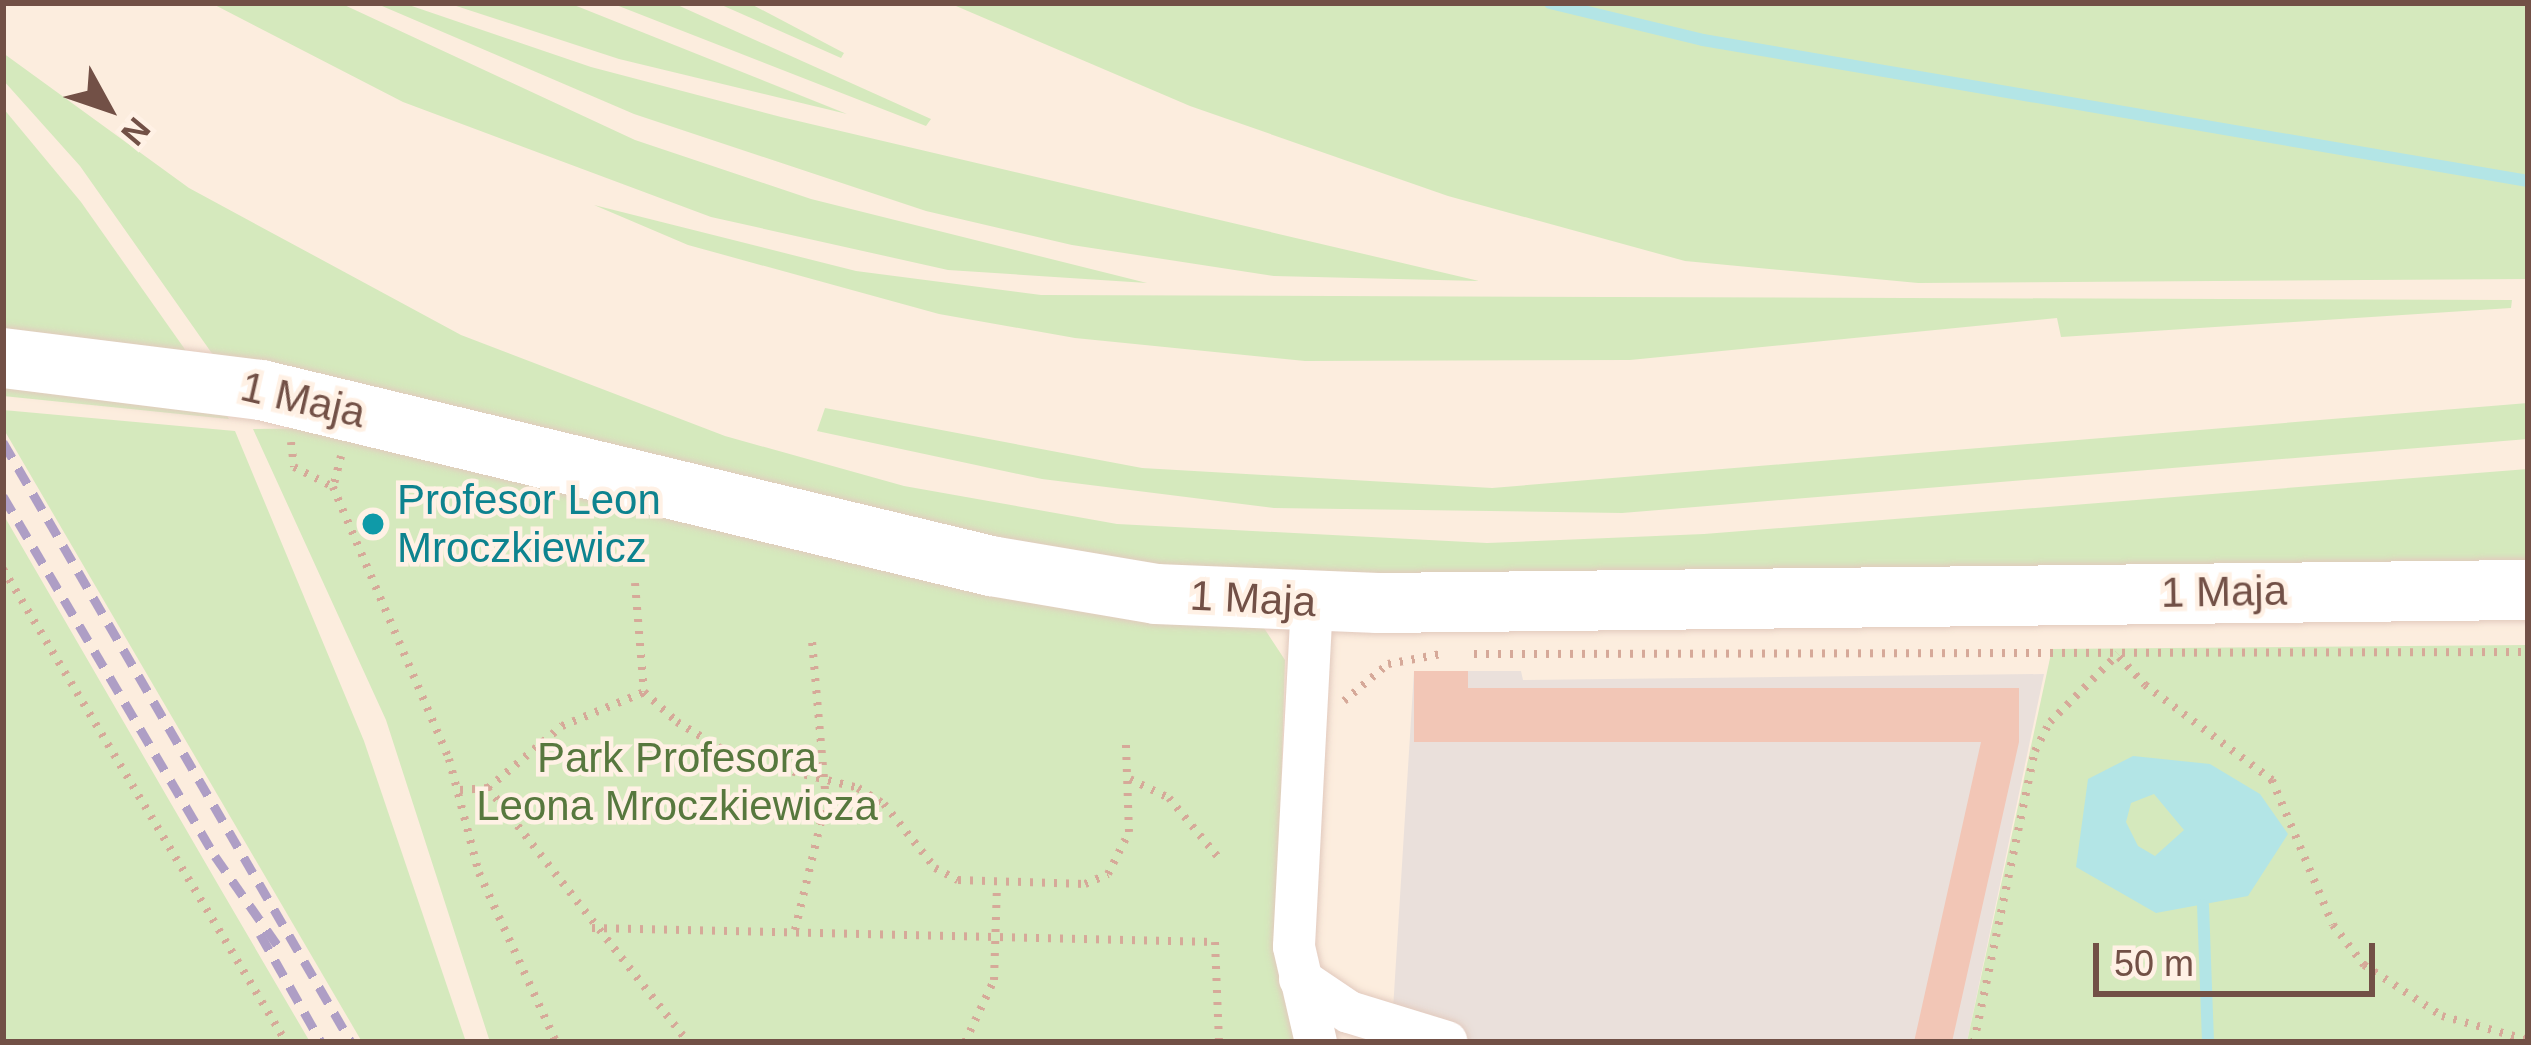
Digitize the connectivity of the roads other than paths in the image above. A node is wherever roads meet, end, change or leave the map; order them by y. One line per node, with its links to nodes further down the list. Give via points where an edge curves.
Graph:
1 (3, 358): 3 (street, 1 Maja, via 261,390 1073,582)
2 (2528, 590): 3 (street, 1 Maja)
3 (1312, 602): 4 (street, via 1294,947)
4 (1300, 979): 5 (street); 6 (street, via 1348,1012)
5 (1316, 1042)
6 (1447, 1042)

